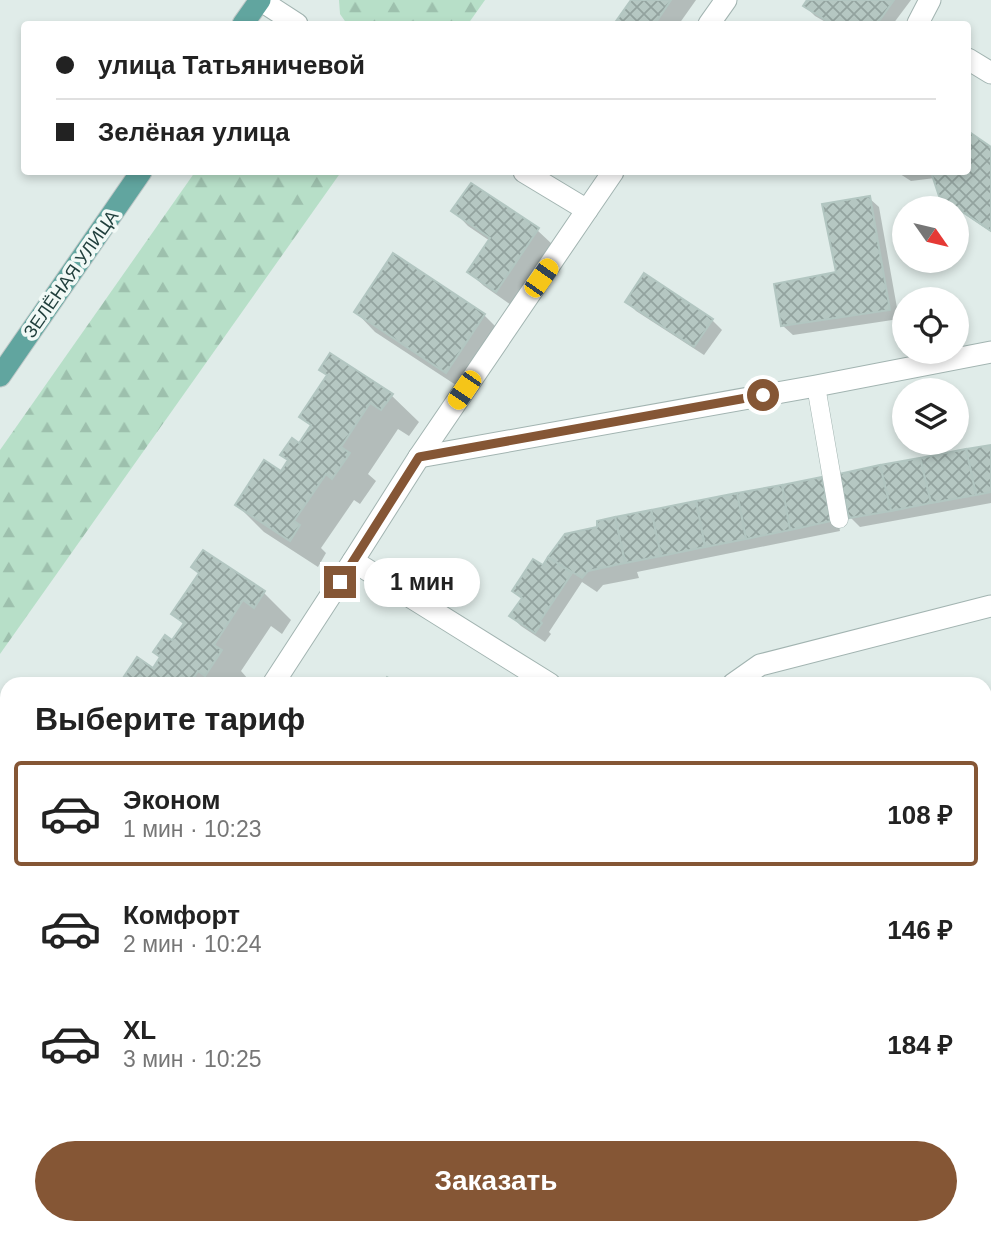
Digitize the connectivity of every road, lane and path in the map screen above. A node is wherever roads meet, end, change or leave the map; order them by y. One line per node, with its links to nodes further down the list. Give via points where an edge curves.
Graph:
1 (260, 0): 4 (main road); 5 (street)
2 (726, 0): 6 (street)
3 (930, 0): 7 (street)
4 (245, 21)
5 (292, 21)
6 (711, 21)
7 (919, 21)
8 (971, 61): 9 (street)
9 (991, 73)
10 (139, 175): 15 (main road, ЗЕЛЁНАЯ УЛИЦА)
11 (529, 175): 13 (street)
12 (611, 175): 13 (street)
13 (587, 210): 17 (street)
14 (991, 352): 16 (street)
15 (0, 376)
16 (816, 386): 17 (street); 18 (street)
17 (419, 457): 19 (street)
18 (839, 519)
19 (353, 561): 21 (street); 22 (street)
20 (991, 606): 23 (street, via 760,664)
21 (277, 677)
22 (539, 677)
23 (742, 677)

